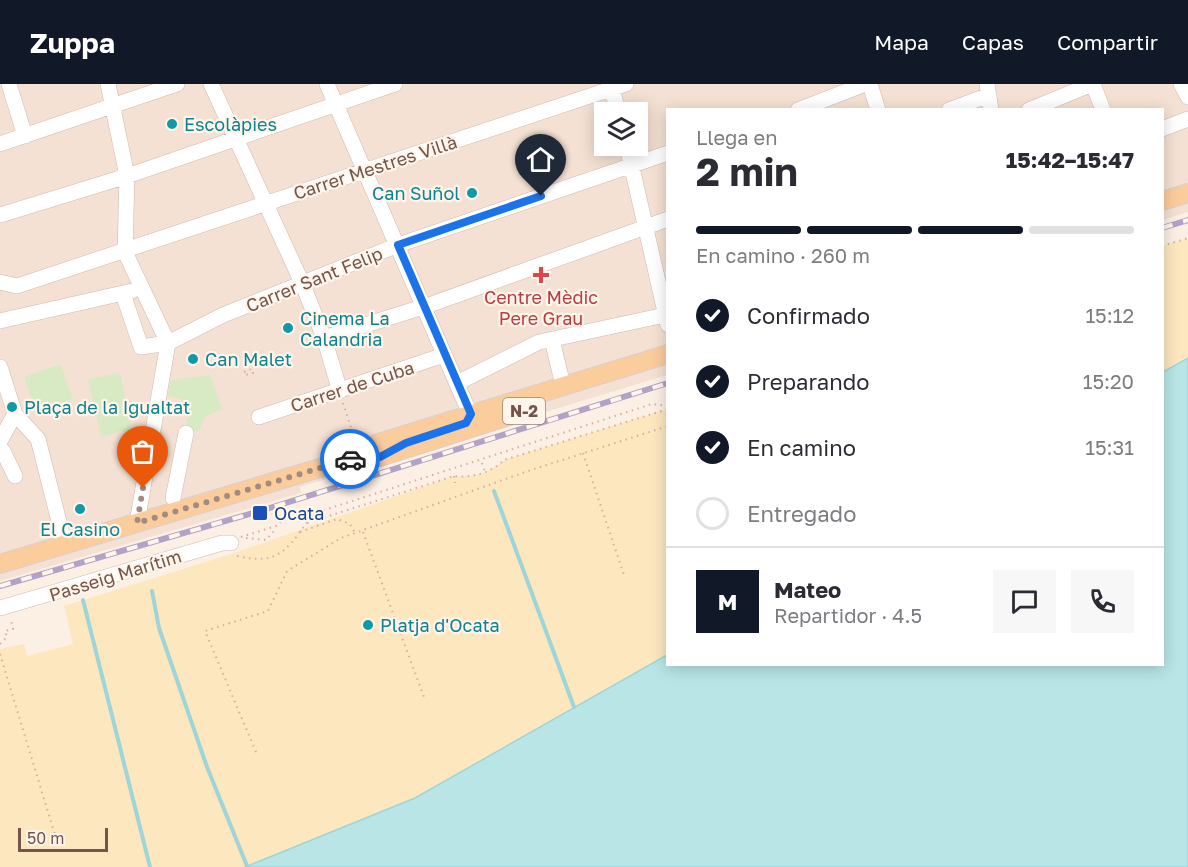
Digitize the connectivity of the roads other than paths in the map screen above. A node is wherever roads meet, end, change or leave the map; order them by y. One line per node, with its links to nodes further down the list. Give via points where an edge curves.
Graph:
1 (9, 84): 23 (street)
2 (108, 84): 15 (street)
3 (177, 84): 15 (street)
4 (212, 84): 24 (street)
5 (327, 84): 14 (street)
6 (395, 84): 14 (street)
7 (868, 84): 16 (street); 17 (street)
8 (1093, 84): 19 (street); 20 (street)
9 (1181, 84): 12 (street)
10 (619, 86): 13 (street); 29 (street, Carrer Mestres Villà)
11 (989, 96): 18 (street)
12 (1188, 98)
13 (618, 102)
14 (335, 105): 24 (street); 29 (street)
15 (112, 106): 23 (street); 30 (street)
16 (802, 108)
17 (877, 108)
18 (955, 108)
19 (1034, 108)
20 (1102, 108)
21 (1188, 119): 22 (street)
22 (1164, 128)
23 (25, 136): 25 (street)
24 (235, 138): 30 (street); 34 (street)
25 (0, 144)
26 (666, 154): 28 (street, Carrer Sant Felip)
27 (630, 156): 28 (street)
28 (632, 165): 38 (street); 39 (street, Carrer Sant Felip)
29 (366, 171): 34 (street, Carrer Mestres Villà); 39 (street)
30 (127, 176): 36 (street); 40 (street)
31 (1188, 193): 35 (main road)
32 (1188, 199): 35 (main road)
33 (1188, 203): 35 (main road)
34 (266, 204): 40 (street, Carrer Mestres Villà); 42 (street)
35 (1164, 207)
36 (0, 215)
37 (666, 220): 38 (street)
38 (645, 228): 43 (street); 44 (street)
39 (398, 245): 42 (street, Carrer Sant Felip); 43 (street)
40 (125, 252): 41 (street, Carrer Mestres Villà, via 17,286); 48 (street)
41 (0, 282)
42 (303, 285): 46 (street); 48 (street, Carrer Sant Felip)
43 (424, 307): 46 (street); 49 (street)
44 (666, 320): 47 (street)
45 (0, 321): 48 (street, via 129,292 141,347)
46 (324, 338): 55 (street)
47 (552, 340): 53 (street); 54 (street, via 539,342)
48 (168, 343): 65 (street)
49 (444, 355): 54 (street); 55 (street, Carrer de Cuba)
50 (666, 355): 57 (main road, N-2)
51 (0, 367): 56 (street)
52 (666, 367): 62 (main road, N-2)
53 (561, 377)
54 (457, 383): 57 (street)
55 (340, 391): 58 (street, Carrer de Cuba)
56 (7, 412): 60 (street); 66 (street, via 38,439)
57 (471, 414): 61 (main road, N-2); 62 (main road, N-2, via 466,423 406,443)
58 (259, 417)
59 (186, 433): 64 (street)
60 (1, 446): 63 (street)
61 (354, 449): 62 (main road, N-2); 65 (main road, N-2, via 297,475)
62 (380, 457)
63 (15, 476)
64 (173, 498)
65 (137, 523): 66 (main road, N-2)
66 (65, 545): 68 (main road, N-2)
67 (231, 549): 69 (street, Passeig Marítim, via 222,543)
68 (0, 564)
69 (0, 608)

